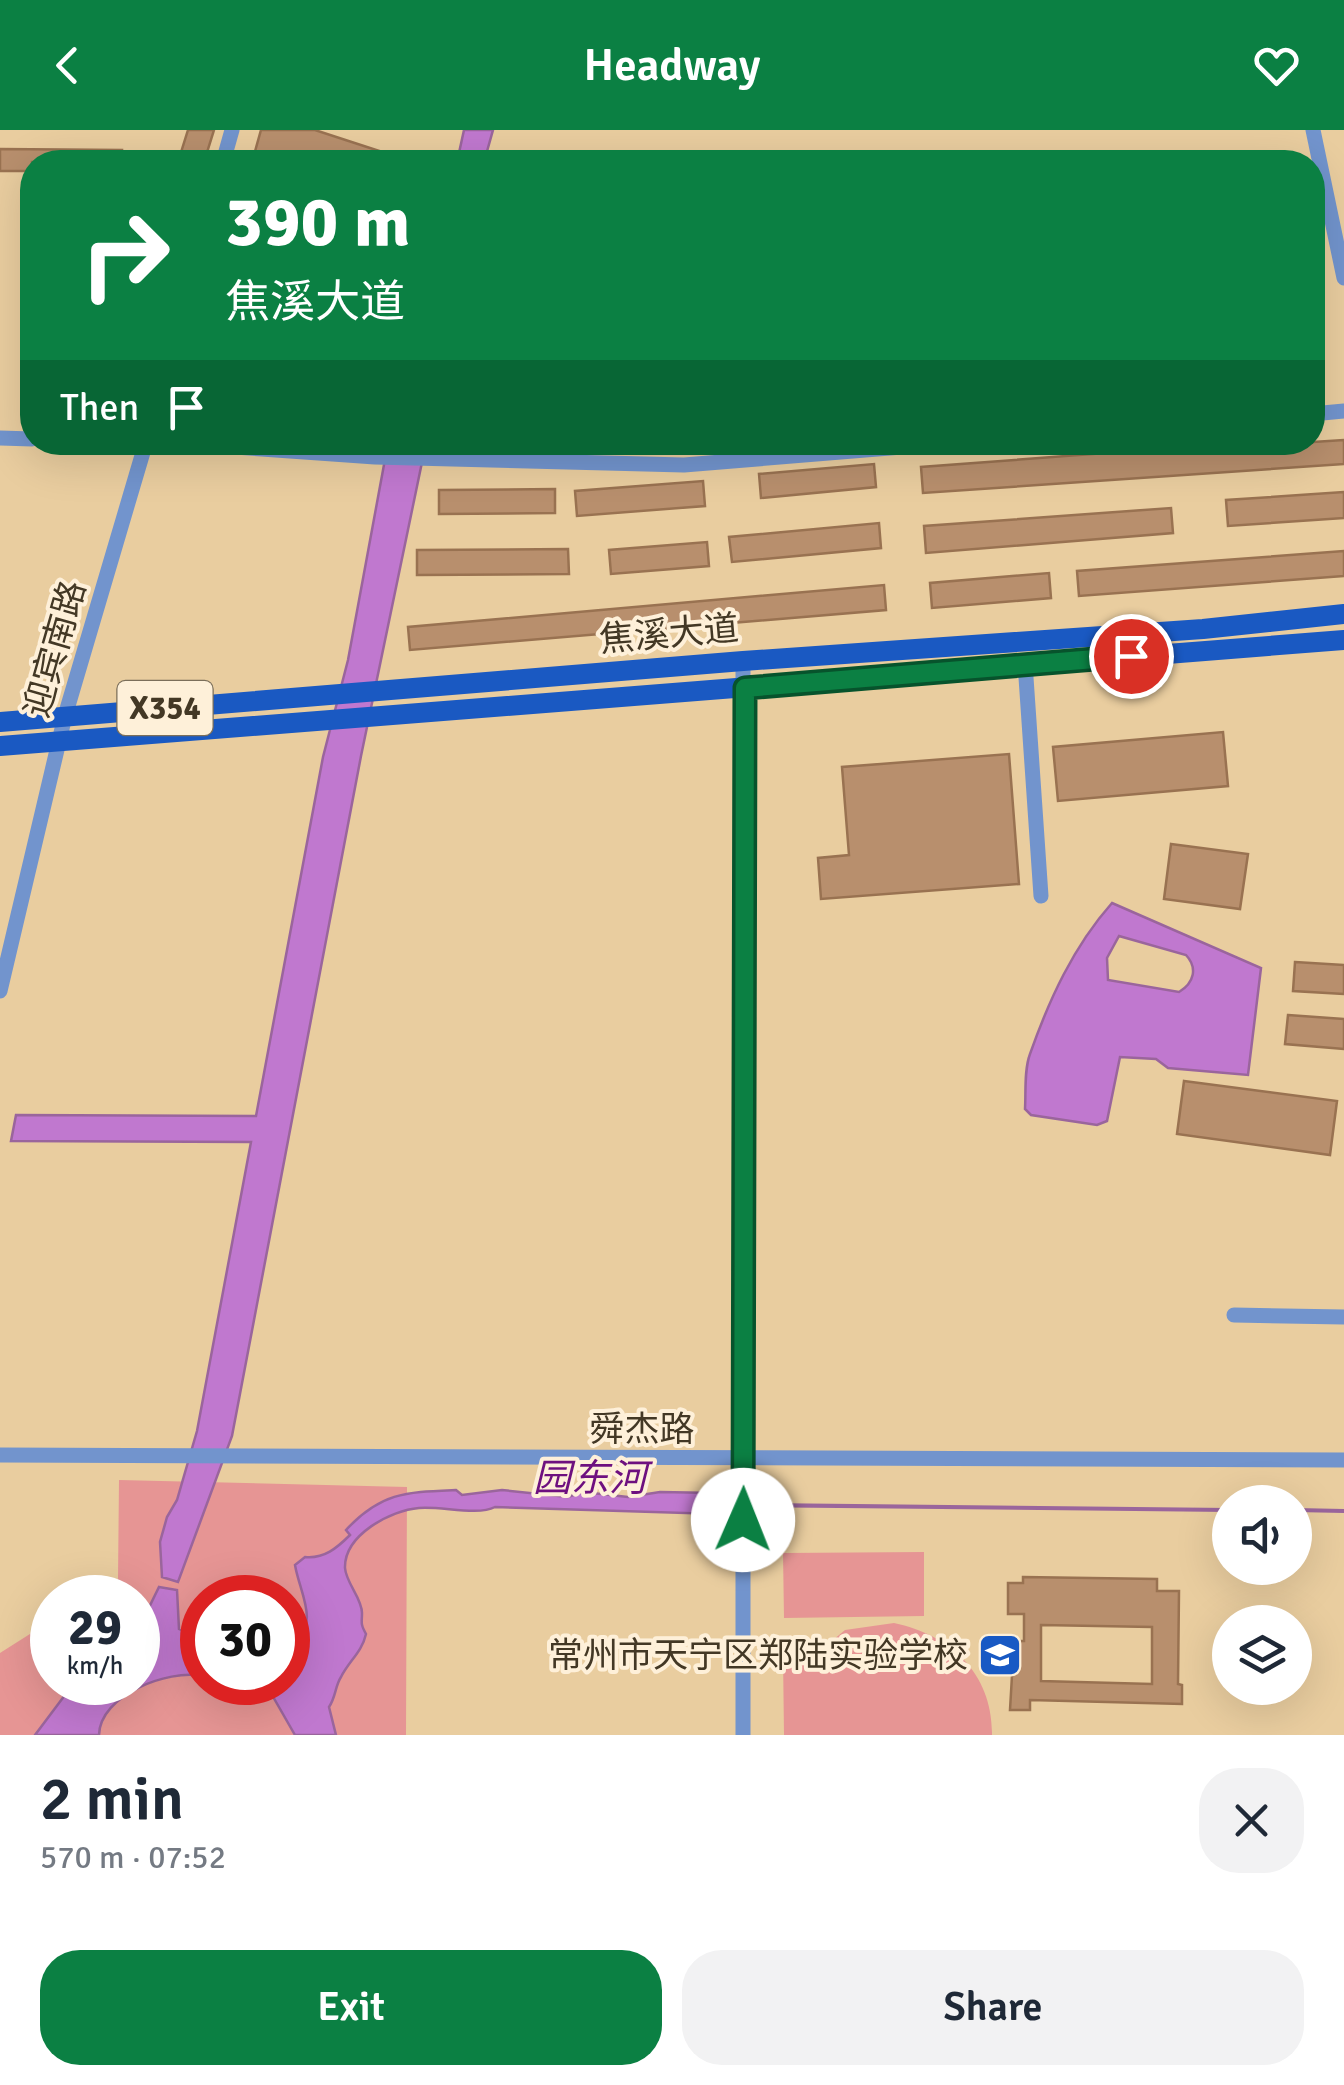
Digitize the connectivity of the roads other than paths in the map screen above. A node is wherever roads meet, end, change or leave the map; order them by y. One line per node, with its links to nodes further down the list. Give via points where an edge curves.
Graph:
1 (1325, 174): 2 (street)
2 (1338, 222): 3 (street)
3 (1344, 278)
4 (142, 455): 12 (street, 迎宾南路)
5 (347, 455): 6 (street, via 684,465)
6 (805, 455)
7 (1344, 614): 9 (main road, 焦溪大道 / X354)
8 (1344, 640): 10 (main road, 焦溪大道 / X354)
9 (743, 661): 11 (street); 12 (main road, 焦溪大道 / X354)
10 (1025, 663): 11 (main road, 焦溪大道 / X354); 16 (street)
11 (745, 688): 14 (main road, 焦溪大道 / X354); 21 (street)
12 (65, 716): 13 (main road, 焦溪大道 / X354); 14 (street, 迎宾南路)
13 (0, 722)
14 (60, 741): 15 (main road, 焦溪大道 / X354); 17 (street, 迎宾南路)
15 (0, 746)
16 (1041, 896)
17 (0, 991)
18 (1234, 1315): 19 (street)
19 (1344, 1317)
20 (0, 1454): 21 (street, 舜杰路)
21 (744, 1459): 22 (street, 舜杰路); 23 (street)
22 (1344, 1460)
23 (743, 1735)

